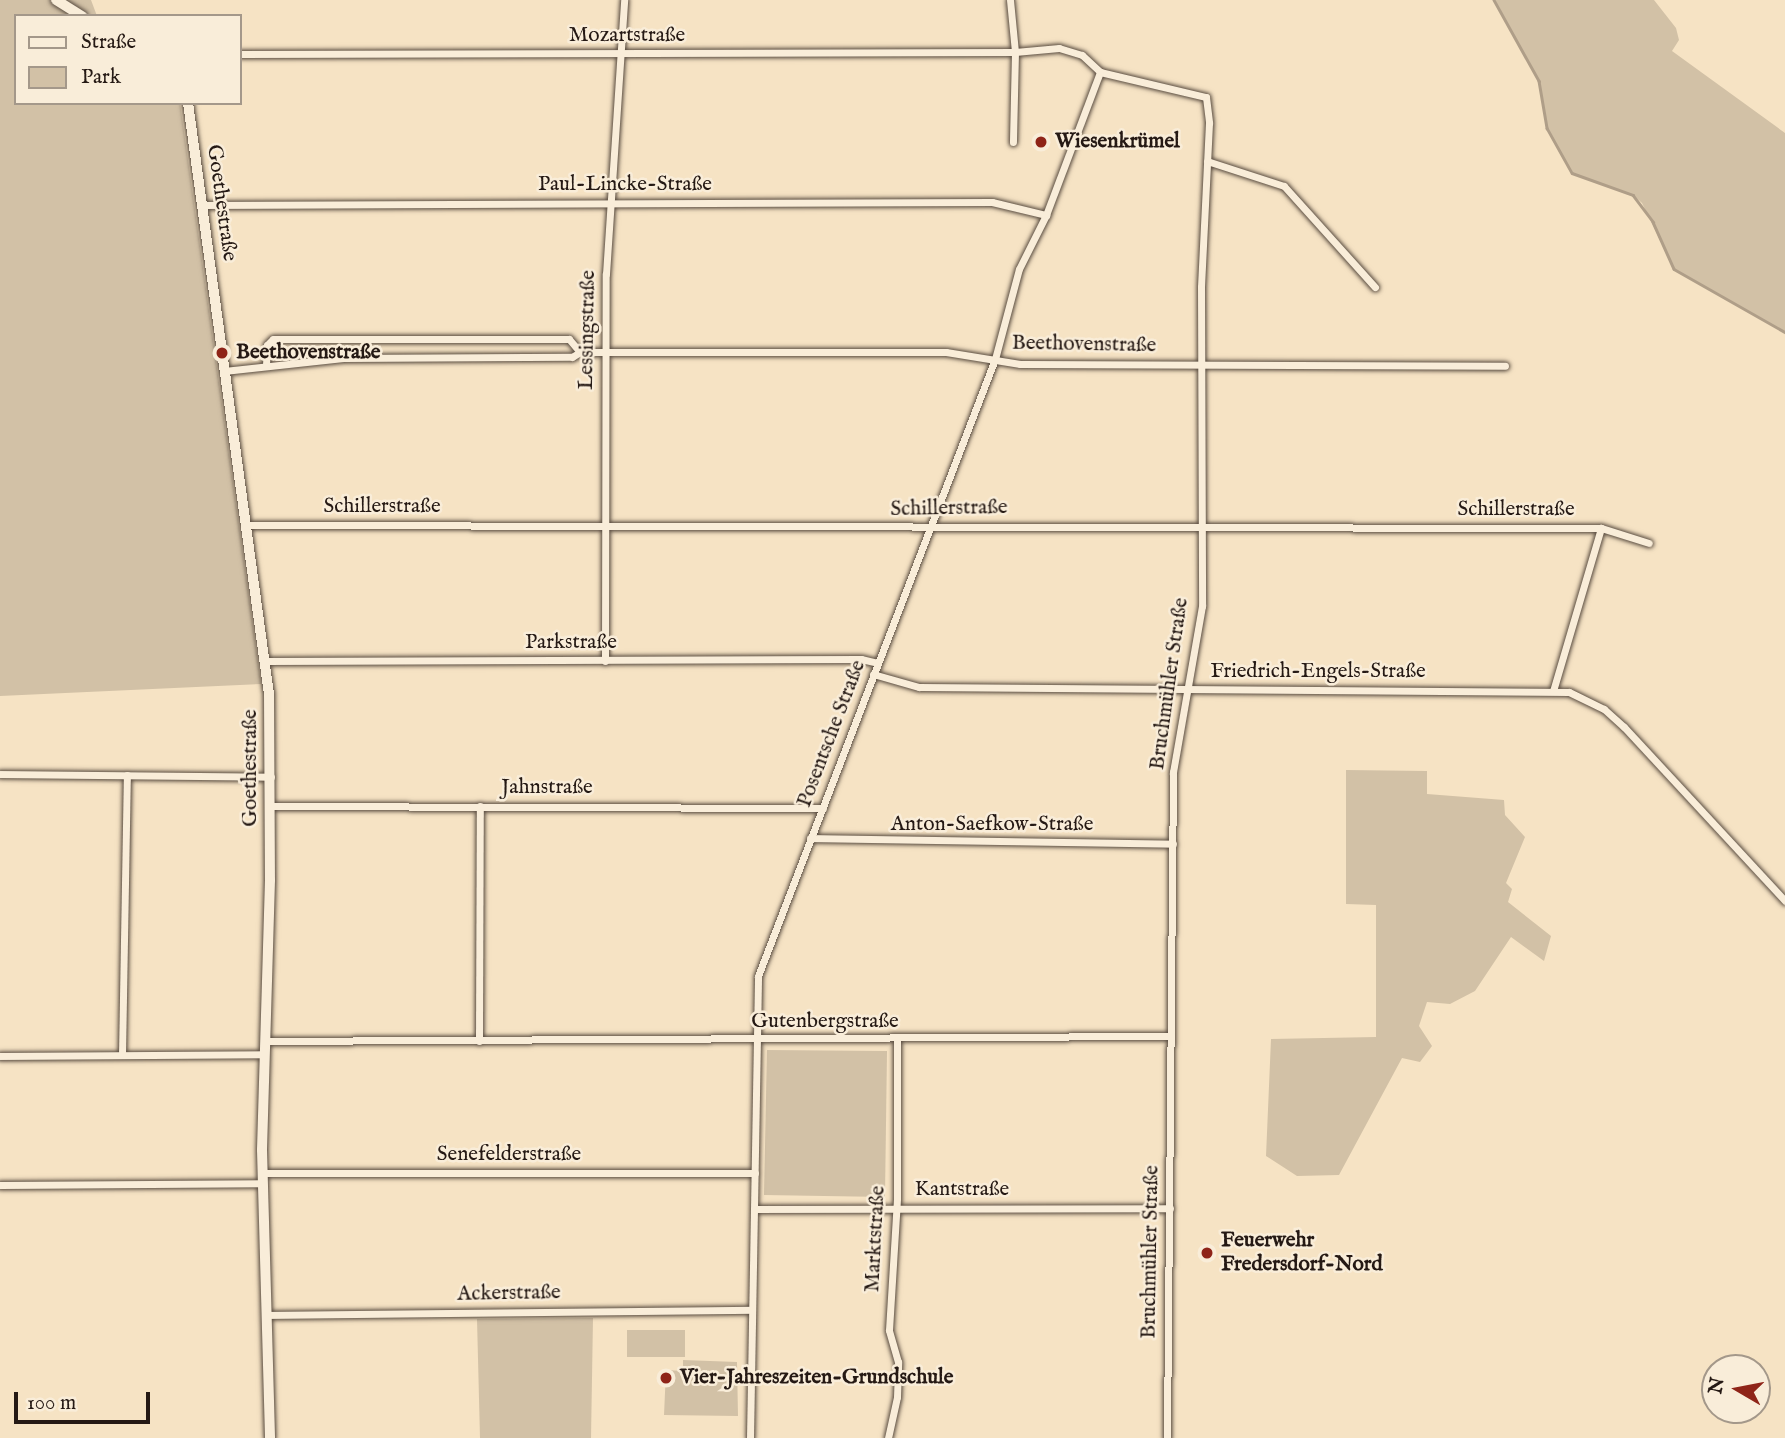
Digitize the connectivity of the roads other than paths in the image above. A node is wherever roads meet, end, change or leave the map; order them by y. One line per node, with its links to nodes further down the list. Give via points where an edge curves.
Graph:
1 (56, 0): 4 (street)
2 (624, 0): 7 (street, Lessingstraße)
3 (1010, 0): 5 (street)
4 (79, 14)
5 (1015, 52): 7 (street, Mozartstraße); 8 (street, Bruchmühler Straße, via 1075,51); 10 (street)
6 (242, 54): 7 (street, Mozartstraße)
7 (622, 54): 12 (street, Lessingstraße)
8 (1100, 72): 11 (street, Bruchmühler Straße, via 1206,97); 14 (street, Posentsche Straße)
9 (188, 105): 13 (street, Goethestraße)
10 (1013, 142)
11 (1207, 161): 15 (street, via 1284,186); 19 (street, Bruchmühler Straße)
12 (611, 202): 13 (street, Paul-Lincke-Straße); 14 (street, Paul-Lincke-Straße, via 992,202); 17 (street, Lessingstraße)
13 (201, 205): 22 (street, Goethestraße)
14 (1046, 215): 18 (street, Posentsche Straße, via 1019,269)
15 (1375, 287)
16 (580, 352): 17 (street, Beethovenstraße); 20 (street, Beethovenstraße, via 572,357 343,358); 20 (street, Beethovenstraße, via 569,340 273,339 267,345)
17 (605, 353): 18 (street, Beethovenstraße, via 946,352); 24 (street, Lessingstraße)
18 (995, 359): 19 (street, Beethovenstraße, via 1020,364); 26 (street, Posentsche Straße)
19 (1203, 364): 21 (street, Beethovenstraße); 25 (street, Bruchmühler Straße)
20 (266, 365): 22 (street, Beethovenstraße)
21 (1505, 366)
22 (224, 370): 23 (street, Goethestraße)
23 (246, 525): 24 (street, Schillerstraße); 29 (street, Goethestraße)
24 (604, 525): 26 (street, Schillerstraße); 30 (street, Lessingstraße)
25 (1202, 526): 26 (street, Schillerstraße); 27 (street, Schillerstraße); 33 (street, Bruchmühler Straße, via 1202,606)
26 (930, 527): 31 (street, Posentsche Straße)
27 (1601, 528): 28 (street, Schillerstraße); 34 (street)
28 (1649, 543)
29 (265, 661): 30 (street, Parkstraße); 37 (street, Goethestraße)
30 (604, 661): 31 (street, Parkstraße, via 860,659)
31 (878, 663): 32 (street, Posentsche Straße)
32 (873, 674): 33 (street, Friedrich-Engels-Straße, via 919,687); 40 (street, Posentsche Straße)
33 (1189, 689): 34 (street, Friedrich-Engels-Straße); 42 (street, Bruchmühler Straße, via 1175,757)
34 (1553, 691): 43 (street, Friedrich-Engels-Straße, via 1585,698 1604,709)
35 (0, 774): 36 (street)
36 (127, 775): 37 (street); 50 (street)
37 (271, 777): 38 (street, Goethestraße)
38 (271, 806): 39 (street, Jahnstraße); 47 (street, Goethestraße)
39 (480, 806): 40 (street, Jahnstraße); 48 (street)
40 (822, 808): 41 (street, Posentsche Straße)
41 (810, 838): 42 (street, Anton-Saefkow-Straße); 45 (street, Posentsche Straße, via 758,976)
42 (1173, 844): 44 (street, Bruchmühler Straße)
43 (1785, 901)
44 (1171, 1036): 46 (street, Gutenbergstraße); 56 (street, Bruchmühler Straße)
45 (756, 1039): 46 (street, Gutenbergstraße); 48 (street, Gutenbergstraße); 52 (street, Posentsche Straße)
46 (897, 1040): 55 (street, Marktstraße)
47 (264, 1041): 48 (street, Gutenbergstraße); 49 (street, Goethestraße)
48 (479, 1041)
49 (264, 1054): 50 (street); 53 (street, Goethestraße)
50 (122, 1055): 51 (street)
51 (0, 1056)
52 (755, 1172): 53 (street, Senefelderstraße); 57 (street, Posentsche Straße)
53 (263, 1178): 54 (street, Senefelderstraße); 59 (street, Goethestraße)
54 (0, 1185)
55 (896, 1207): 56 (street, Kantstraße); 57 (street, Kantstraße); 62 (street, Marktstraße, via 889,1330 897,1355 897,1397)
56 (1170, 1208): 63 (street, Bruchmühler Straße)
57 (754, 1209): 58 (street, Posentsche Straße)
58 (752, 1310): 59 (street, Ackerstraße); 61 (street, Posentsche Straße)
59 (266, 1315): 60 (street, Goethestraße)
60 (270, 1438)
61 (750, 1438)
62 (888, 1438)
63 (1167, 1438)

